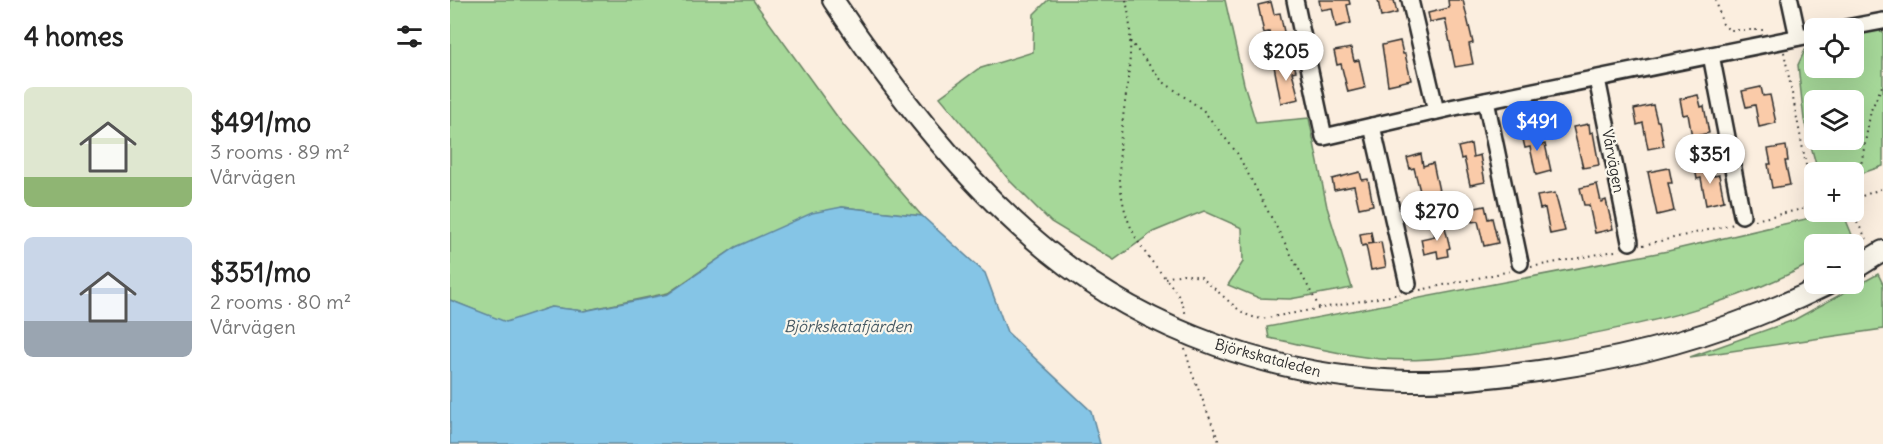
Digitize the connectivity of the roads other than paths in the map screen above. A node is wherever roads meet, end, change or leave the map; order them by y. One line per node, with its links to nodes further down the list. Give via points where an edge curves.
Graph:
1 (833, 0): 20 (main road, Björkskataleden, via 909,104 963,168 1032,238 1118,299 1239,353 1358,378 1408,381 1523,374 1668,345)
2 (1295, 0): 13 (street, via 1324,137)
3 (1410, 0): 12 (street)
4 (1790, 0): 8 (street)
5 (1883, 21): 6 (street)
6 (1864, 25)
7 (1804, 36): 8 (street)
8 (1798, 37): 9 (street)
9 (1711, 56): 10 (street); 14 (street)
10 (1597, 79): 11 (street); 15 (street, Vårvägen)
11 (1486, 101): 12 (street); 18 (street)
12 (1436, 111): 13 (street)
13 (1372, 126): 19 (street)
14 (1747, 219)
15 (1630, 246)
16 (1877, 249): 17 (main road)
17 (1864, 260)
18 (1524, 266)
19 (1413, 288)
20 (1807, 294)

